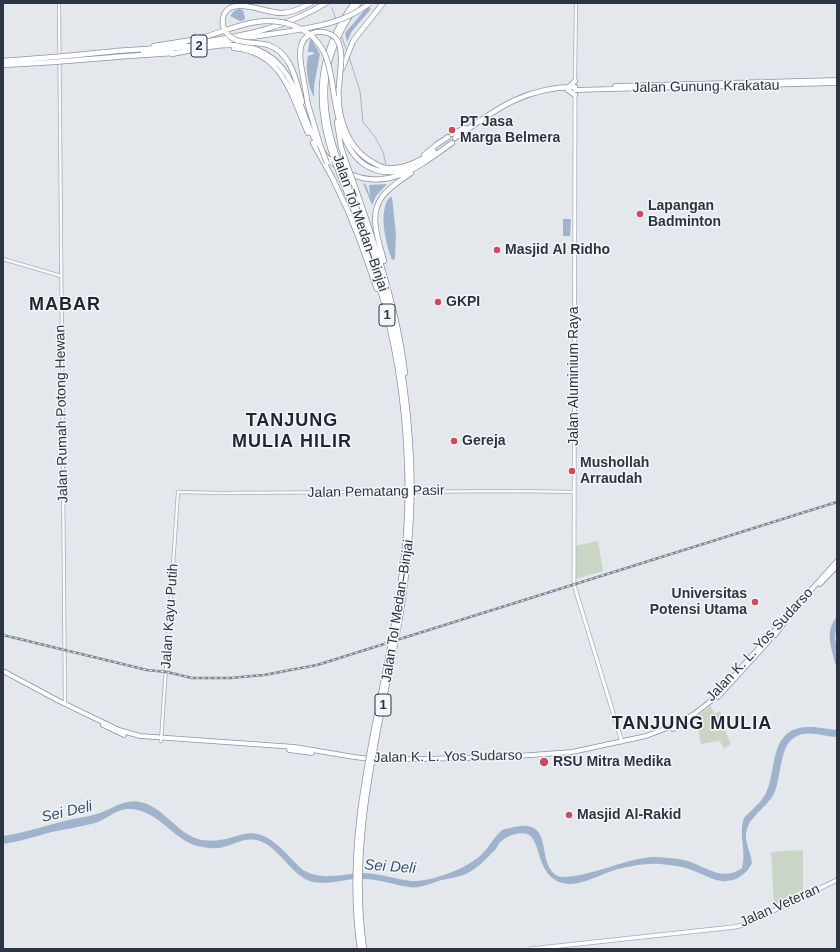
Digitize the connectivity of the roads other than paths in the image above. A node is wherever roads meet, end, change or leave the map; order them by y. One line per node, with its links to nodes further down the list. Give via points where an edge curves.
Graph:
1 (59, 3): 30 (street, Jalan Rumah Potong Hewan)
2 (311, 3): 24 (highway, bridge, via 280,13 247,4 234,5 224,14 223,20 224,29 234,40 272,47 287,60 308,122)
3 (326, 3): 9 (highway, 2, via 267,30 168,47)
4 (354, 3): 32 (highway, Jalan Tol Medan–Binjai / 1, bridge, via 343,19 325,60 322,113 325,132 371,258)
5 (359, 3): 33 (highway, Jalan Tol Medan–Binjai / 1, bridge, via 335,44 329,62 325,83 326,119 391,313 403,374)
6 (370, 3): 11 (highway, 2, bridge, via 335,22 315,27)
7 (383, 3): 18 (highway, bridge, via 353,41 342,67)
8 (576, 3): 16 (street, Jalan Aluminium Raya)
9 (116, 51): 12 (highway, 2); 21 (highway, bridge, via 198,38 249,23 282,22 300,28 315,39 325,54)
10 (172, 54): 11 (highway); 24 (highway, via 234,45 252,47 267,54 280,64 290,78 310,130); 27 (highway, via 231,48 248,50 272,62 283,76 305,126)
11 (113, 57): 12 (highway, 2)
12 (66, 58): 13 (highway, 2, bridge)
13 (54, 59): 14 (highway, 2); 15 (highway, 2)
14 (3, 61)
15 (3, 65)
16 (575, 81): 19 (highway); 20 (street, Jalan Aluminium Raya)
17 (837, 81): 20 (highway, Jalan Gunung Krakatau)
18 (339, 88): 21 (highway); 24 (highway, bridge, via 340,49 337,41 324,32 312,34 304,39 300,50 305,94)
19 (568, 88): 20 (highway); 20 (highway); 23 (highway, via 536,94 515,102); 23 (highway, via 527,94 505,104)
20 (575, 90): 36 (main road, Jalan Aluminium Raya)
21 (336, 95): 22 (highway); 28 (highway, via 342,122 351,141 367,159)
22 (342, 137): 28 (highway, via 360,161 371,168); 31 (highway, bridge, via 347,165 380,257)
23 (452, 139): 25 (highway); 26 (highway)
24 (319, 145): 26 (highway, via 337,167 370,179 398,176); 27 (highway, bridge)
25 (434, 148): 28 (highway, via 415,162); 28 (highway, via 408,168)
26 (428, 160): 31 (highway, via 387,192 376,208 376,229)
27 (326, 162): 32 (highway, via 360,241)
28 (388, 170)
29 (3, 259): 30 (street)
30 (61, 276): 40 (street, Jalan Rumah Potong Hewan)
31 (393, 304): 33 (highway, via 402,344)
32 (389, 324): 34 (highway, Jalan Tol Medan–Binjai / 1, via 402,393)
33 (410, 442): 34 (highway, Jalan Tol Medan–Binjai / 1)
34 (409, 461): 44 (highway, Jalan Tol Medan–Binjai / 1, bridge, via 402,573 363,782 357,831 355,908); 45 (highway, Jalan Tol Medan–Binjai / 1, bridge, via 411,520 407,574 361,832 359,883)
35 (178, 492): 36 (street, Jalan Pematang Pasir); 41 (street, Jalan Kayu Putih)
36 (573, 492): 42 (main road, Jalan Aluminium Raya, via 574,585)
37 (837, 561): 42 (highway, Jalan K. L. Yos Sudarso, via 711,701 670,727)
38 (837, 566): 42 (highway, Jalan K. L. Yos Sudarso, via 745,669 710,704 683,724 645,739)
39 (3, 672): 40 (highway, Jalan K. L. Yos Sudarso)
40 (65, 705): 41 (highway, Jalan K. L. Yos Sudarso, via 128,734)
41 (161, 740): 42 (highway, Jalan K. L. Yos Sudarso, via 293,750 354,760 388,762 490,760 571,754)
42 (623, 743)
43 (837, 880): 46 (main road, Jalan Veteran, via 743,925 700,932)
44 (360, 949)
45 (364, 949)
46 (531, 949)

